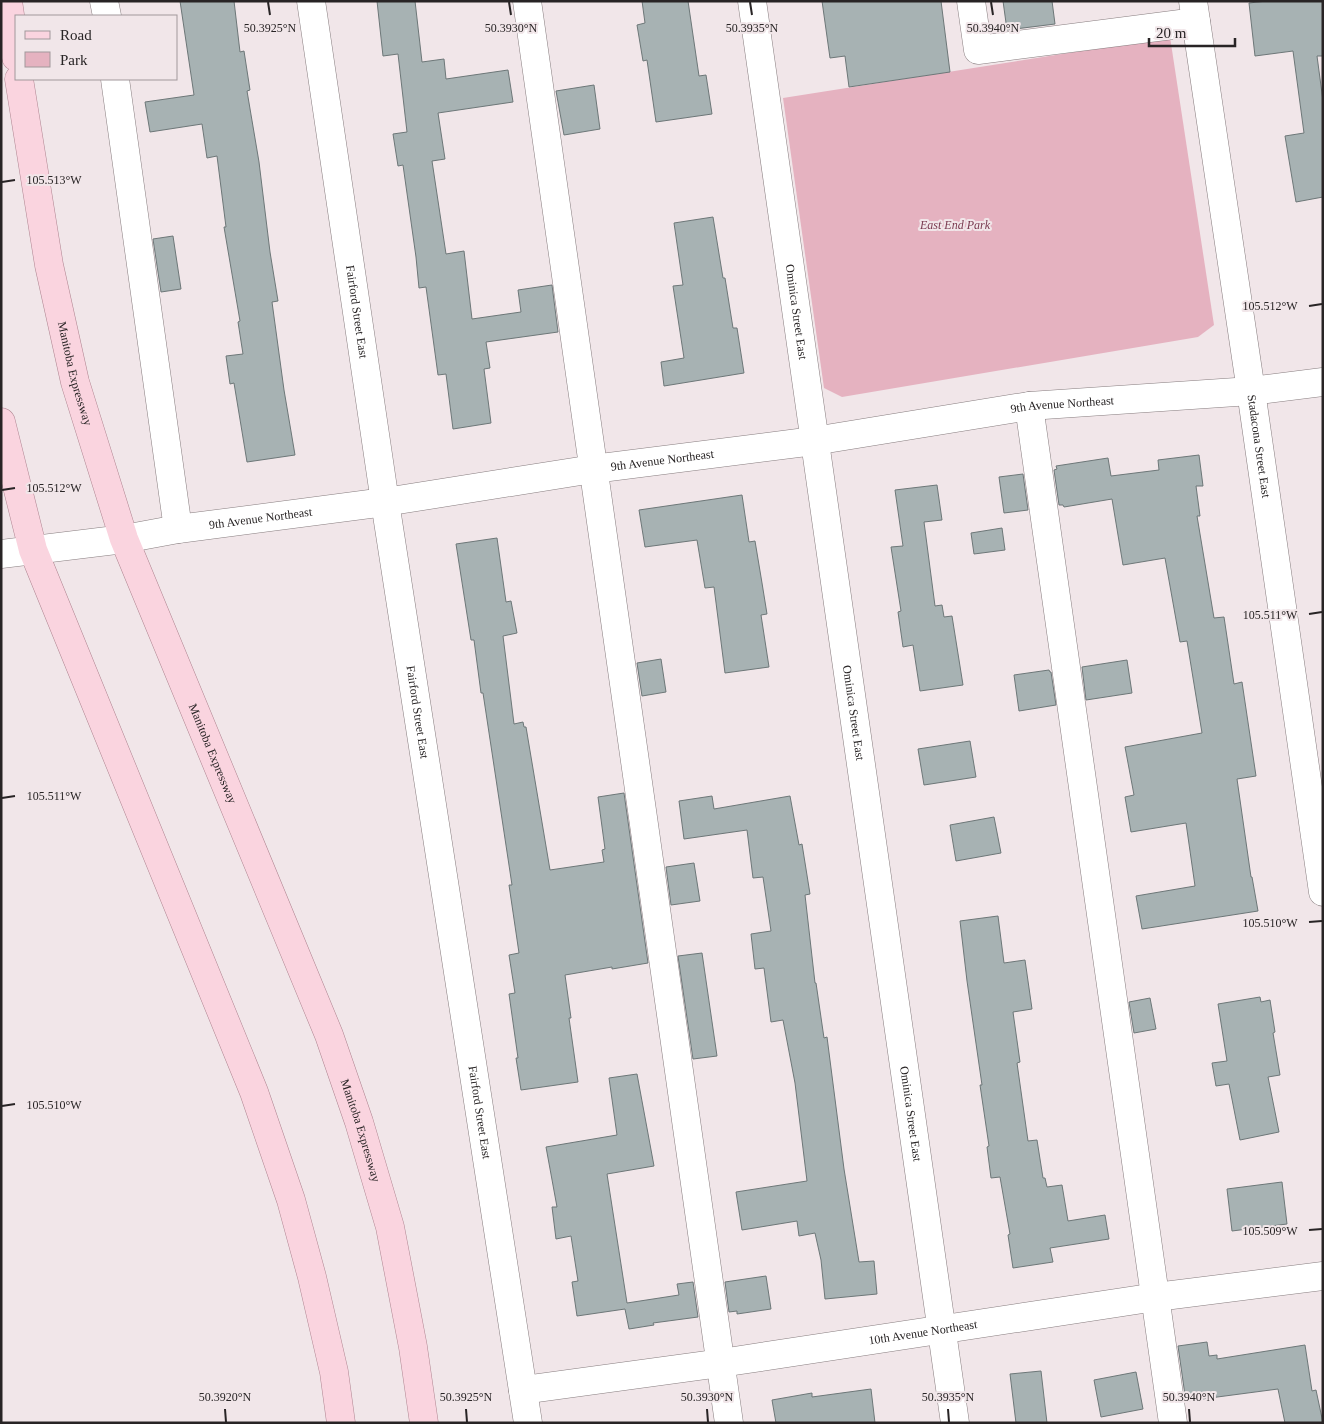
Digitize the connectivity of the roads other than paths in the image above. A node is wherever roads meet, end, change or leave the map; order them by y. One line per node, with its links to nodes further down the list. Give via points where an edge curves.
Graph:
1 (8, 1): 9 (main road)
2 (104, 1): 8 (street)
3 (310, 1): 18 (street, Fairford Street East)
4 (526, 1): 17 (street)
5 (752, 1): 16 (street, Ominica Street East)
6 (971, 1): 7 (street, via 978,50)
7 (1195, 12): 13 (street, Stadacona Street East)
8 (106, 15)
9 (15, 50)
10 (19, 80): 20 (main road, Manitoba Expressway, via 49,265 75,382)
11 (115, 80): 19 (street)
12 (1323, 382): 13 (street, 9th Avenue Northeast)
13 (1251, 391): 14 (street, 9th Avenue Northeast); 23 (street, Stadacona Street East)
14 (1029, 406): 16 (street, 9th Avenue Northeast); 25 (street)
15 (1, 422): 21 (main road)
16 (814, 441): 17 (street, 9th Avenue Northeast); 26 (street, Ominica Street East)
17 (593, 469): 18 (street, 9th Avenue Northeast); 27 (street)
18 (385, 502): 19 (street, 9th Avenue Northeast); 28 (street, Fairford Street East)
19 (178, 529): 20 (street, 9th Avenue Northeast)
20 (124, 539): 21 (street, 9th Avenue Northeast); 30 (main road, Manitoba Expressway, via 322,1016 359,1122 390,1226)
21 (34, 550): 22 (street, 9th Avenue Northeast); 29 (main road, via 254,1092 291,1200 312,1276 334,1372)
22 (1, 554)
23 (1323, 892)
24 (1323, 1276): 25 (street, 10th Avenue Northeast)
25 (1156, 1297): 26 (street, 10th Avenue Northeast); 34 (street)
26 (942, 1329): 27 (street, 10th Avenue Northeast); 33 (street, Ominica Street East)
27 (721, 1363): 28 (street, 10th Avenue Northeast); 32 (street)
28 (523, 1390): 31 (street, Fairford Street East)
29 (341, 1423)
30 (424, 1423)
31 (528, 1423)
32 (729, 1423)
33 (955, 1423)
34 (1173, 1423)

